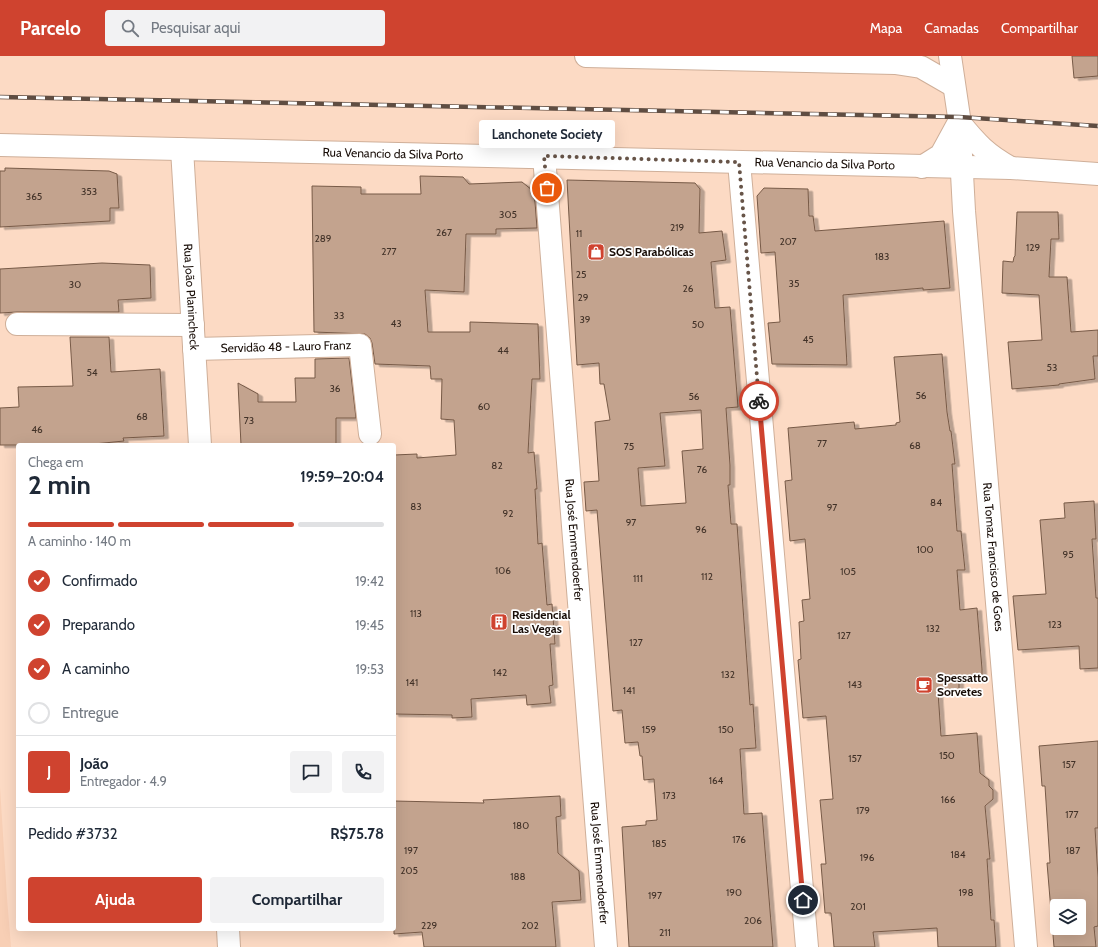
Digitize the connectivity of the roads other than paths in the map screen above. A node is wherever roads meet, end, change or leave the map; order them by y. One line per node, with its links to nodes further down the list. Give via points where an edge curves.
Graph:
1 (586, 56): 3 (street)
2 (950, 56): 4 (street, Rua Tomaz Francisco de Goes)
3 (882, 59): 4 (street, via 921,67)
4 (954, 86): 5 (street, Rua Tomaz Francisco de Goes)
5 (960, 122): 10 (street, via 941,155); 11 (street, Rua Tomaz Francisco de Goes); 12 (street, via 991,157)
6 (0, 145): 7 (street, Rua Venancio da Silva Porto)
7 (182, 149): 8 (street, Rua Venancio da Silva Porto); 15 (street, Rua João Planincheck)
8 (544, 156): 9 (street, Rua Venancio da Silva Porto); 21 (street, Rua José Emmendoerfer)
9 (739, 162): 10 (street, Rua Venancio da Silva Porto); 22 (street)
10 (922, 167): 11 (street, Rua Venancio da Silva Porto)
11 (962, 168): 12 (street, Rua Venancio da Silva Porto); 23 (street, Rua Tomaz Francisco de Goes)
12 (1011, 168): 13 (street, Rua Venancio da Silva Porto)
13 (1098, 174)
14 (17, 324): 15 (street)
15 (192, 325): 16 (street, Rua João Planincheck)
16 (194, 349): 17 (street, Servidão 48 - Lauro Franz, via 360,345); 18 (street, Rua João Planincheck)
17 (370, 434)
18 (200, 443)
19 (228, 931): 20 (street)
20 (229, 947)
21 (606, 947)
22 (807, 947)
23 (1026, 947)

